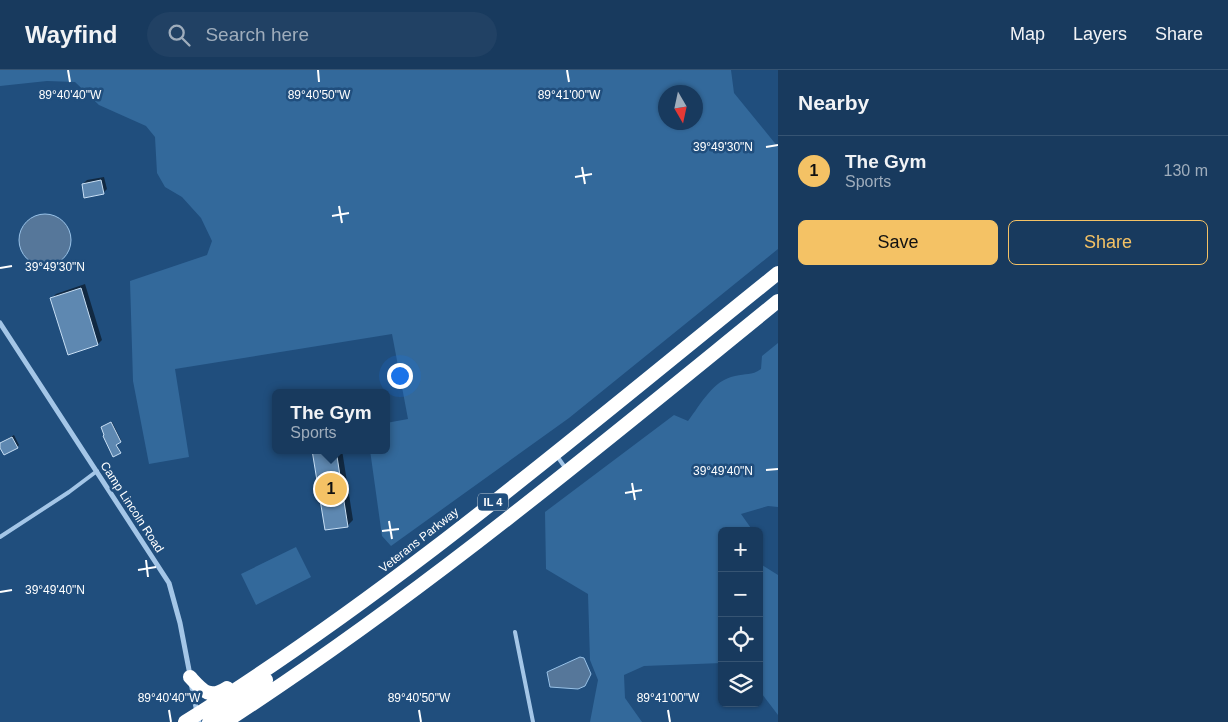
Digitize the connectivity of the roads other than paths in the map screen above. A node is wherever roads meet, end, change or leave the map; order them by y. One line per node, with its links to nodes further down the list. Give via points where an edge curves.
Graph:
1 (778, 274): 4 (highway, Veterans Parkway / IL 4)
2 (778, 301): 5 (highway, IL 4)
3 (0, 323): 6 (street, Camp Lincoln Road)
4 (555, 453): 5 (lane); 8 (highway, Veterans Parkway / IL 4, via 434,549)
5 (568, 470): 14 (highway, IL 4, via 393,607)
6 (96, 471): 7 (lane); 11 (street, Camp Lincoln Road, via 169,583)
7 (0, 537)
8 (336, 620): 10 (highway, Veterans Parkway / IL 4); 13 (highway, via 329,632)
9 (515, 632): 15 (lane)
10 (313, 637): 11 (highway, via 300,640 220,693 206,693); 12 (highway, Veterans Parkway / IL 4)
11 (190, 677): 12 (street, Camp Lincoln Road)
12 (194, 720)
13 (210, 722)
14 (225, 722)
15 (533, 722)

